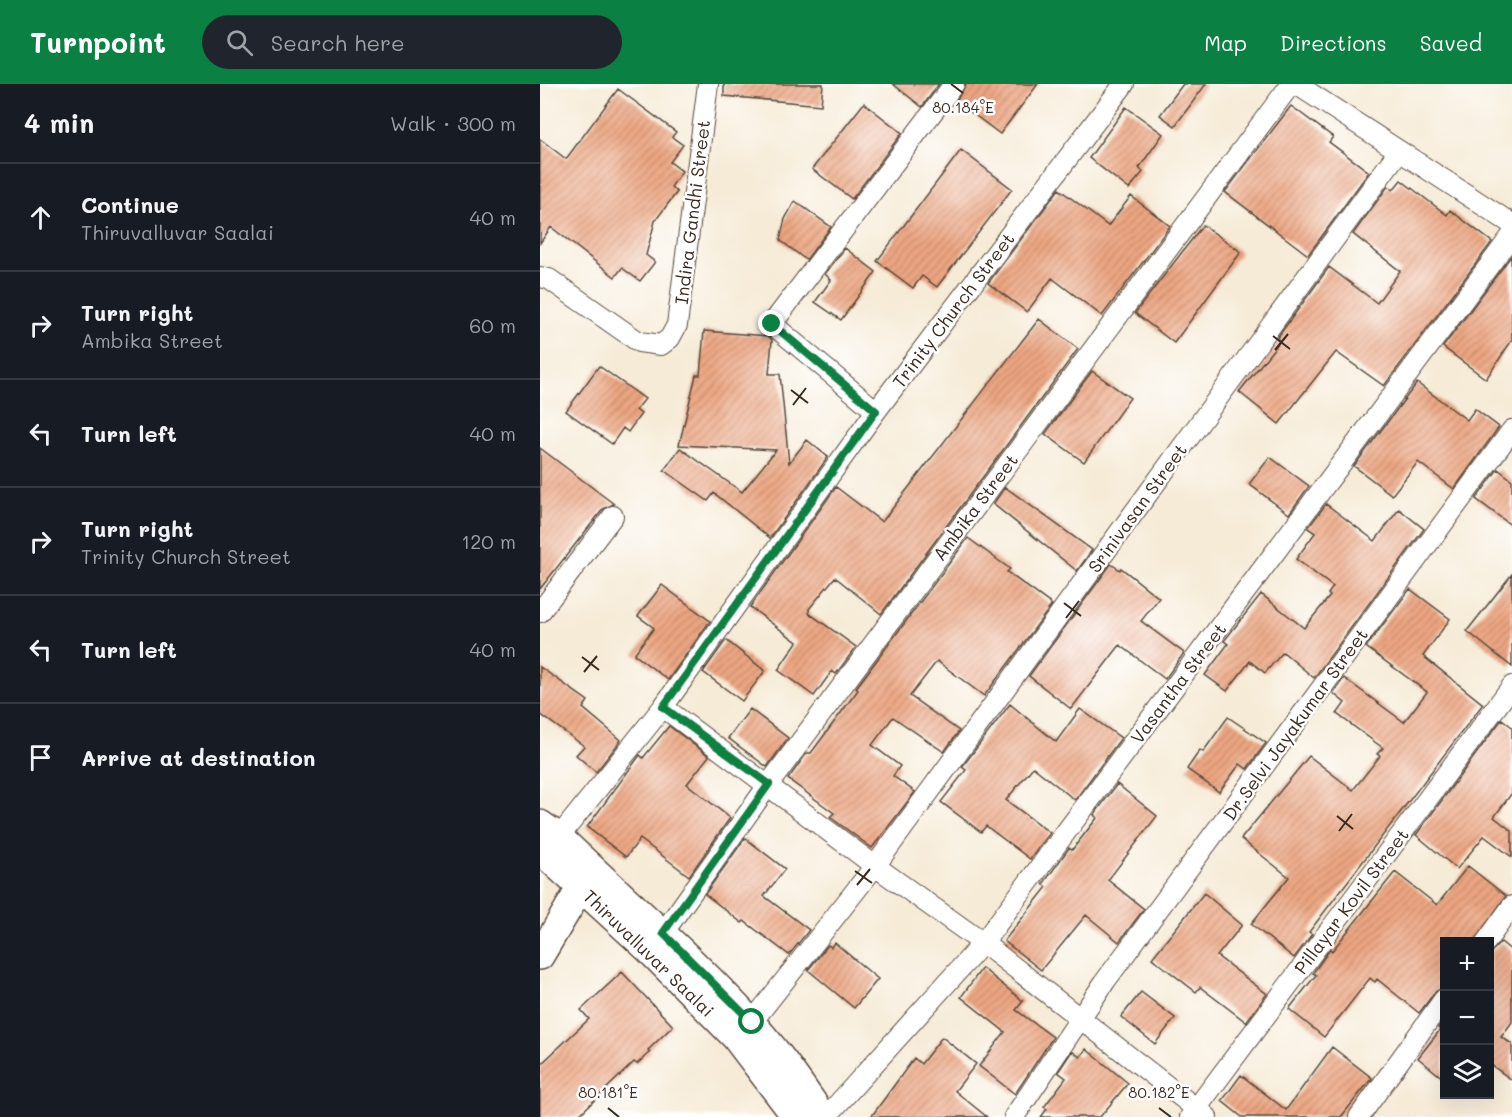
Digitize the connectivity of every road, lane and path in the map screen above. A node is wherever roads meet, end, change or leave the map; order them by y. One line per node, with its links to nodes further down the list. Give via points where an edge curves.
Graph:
1 (708, 84): 9 (street, Indira Gandhi Street, via 677,325 670,338 661,345 639,342 549,279)
2 (954, 84): 10 (street, via 772,324)
3 (1124, 84): 10 (street, Trinity Church Street)
4 (1291, 84): 16 (street, Ambika Street)
5 (1296, 84): 6 (street)
6 (1399, 151): 7 (street); 18 (street, Srinivasan Street)
7 (1512, 224)
8 (1512, 235): 23 (street, Vasantha Street)
9 (540, 277)
10 (876, 411): 15 (street, Trinity Church Street)
11 (1512, 430): 26 (street, Dr.Selvi Jayakumar Street)
12 (613, 516): 13 (street)
13 (540, 612)
14 (1512, 686): 28 (street, Pillayar Kovil Street)
15 (663, 707): 16 (street); 17 (street, Trinity Church Street)
16 (769, 784): 18 (street); 21 (street, Ambika Street)
17 (546, 841): 19 (main road, Thiruvalluvar Saalai)
18 (875, 866): 23 (street); 27 (street, Srinivasan Street)
19 (586, 878): 21 (main road, Thiruvalluvar Saalai); 24 (main road); 29 (main road, Thiruvalluvar Saalai, via 648,949 735,1037)
20 (1512, 906): 22 (street)
21 (663, 933): 27 (main road, Thiruvalluvar Saalai)
22 (1490, 937)
23 (983, 943): 26 (street); 30 (street, Vasantha Street)
24 (540, 956)
25 (1440, 1005): 32 (street)
26 (1081, 1019): 28 (street); 31 (street, Dr.Selvi Jayakumar Street)
27 (752, 1022): 30 (main road, Thiruvalluvar Saalai)
28 (1198, 1114)
29 (796, 1117)
30 (825, 1117)
31 (1014, 1117)
32 (1359, 1117)

